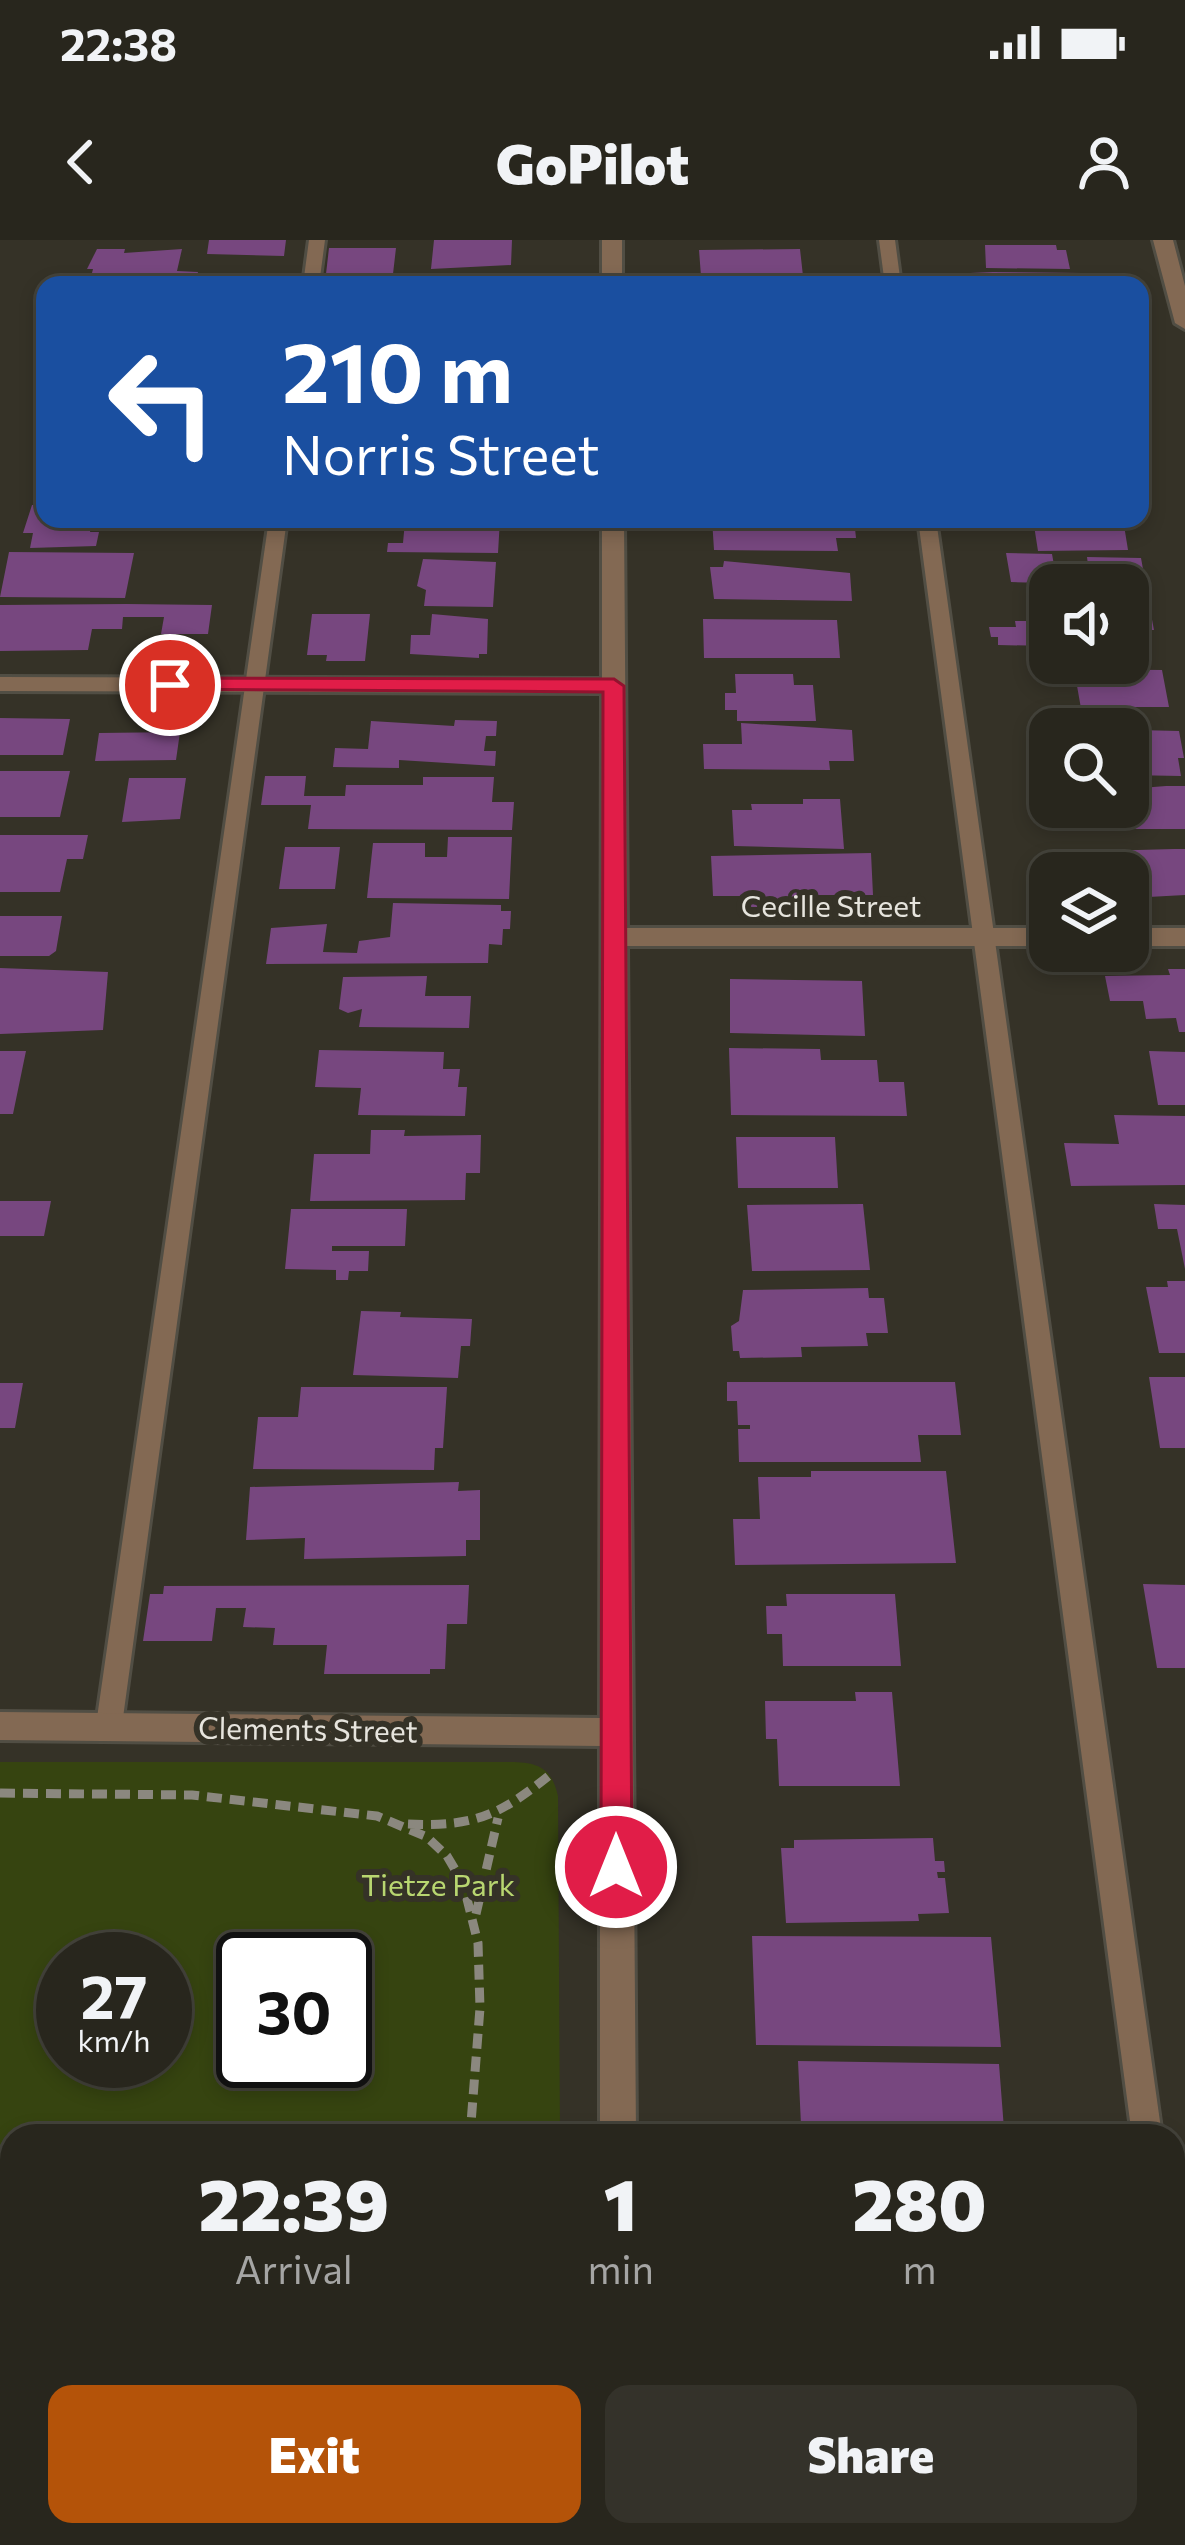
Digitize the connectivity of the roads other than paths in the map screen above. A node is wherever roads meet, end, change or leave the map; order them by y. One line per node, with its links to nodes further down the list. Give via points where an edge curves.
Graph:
1 (317, 240): 5 (lane)
2 (612, 240): 6 (street)
3 (887, 240): 7 (lane)
4 (1163, 240): 8 (street)
5 (312, 276)
6 (612, 276)
7 (892, 276)
8 (1185, 323)
9 (277, 528): 13 (lane)
10 (613, 528): 14 (street)
11 (928, 528): 16 (lane)
12 (0, 684): 13 (street)
13 (254, 685): 14 (street); 20 (lane)
14 (614, 686): 15 (street)
15 (613, 937): 16 (street, Cecille Street); 22 (street)
16 (987, 937): 17 (street, Cecille Street); 24 (lane)
17 (1029, 937)
18 (1149, 937): 19 (street)
19 (1185, 937)
20 (110, 1725): 21 (street, Clements Street); 22 (street, Clements Street)
21 (0, 1726)
22 (615, 1732): 23 (street)
23 (618, 2124)
24 (1145, 2124)

